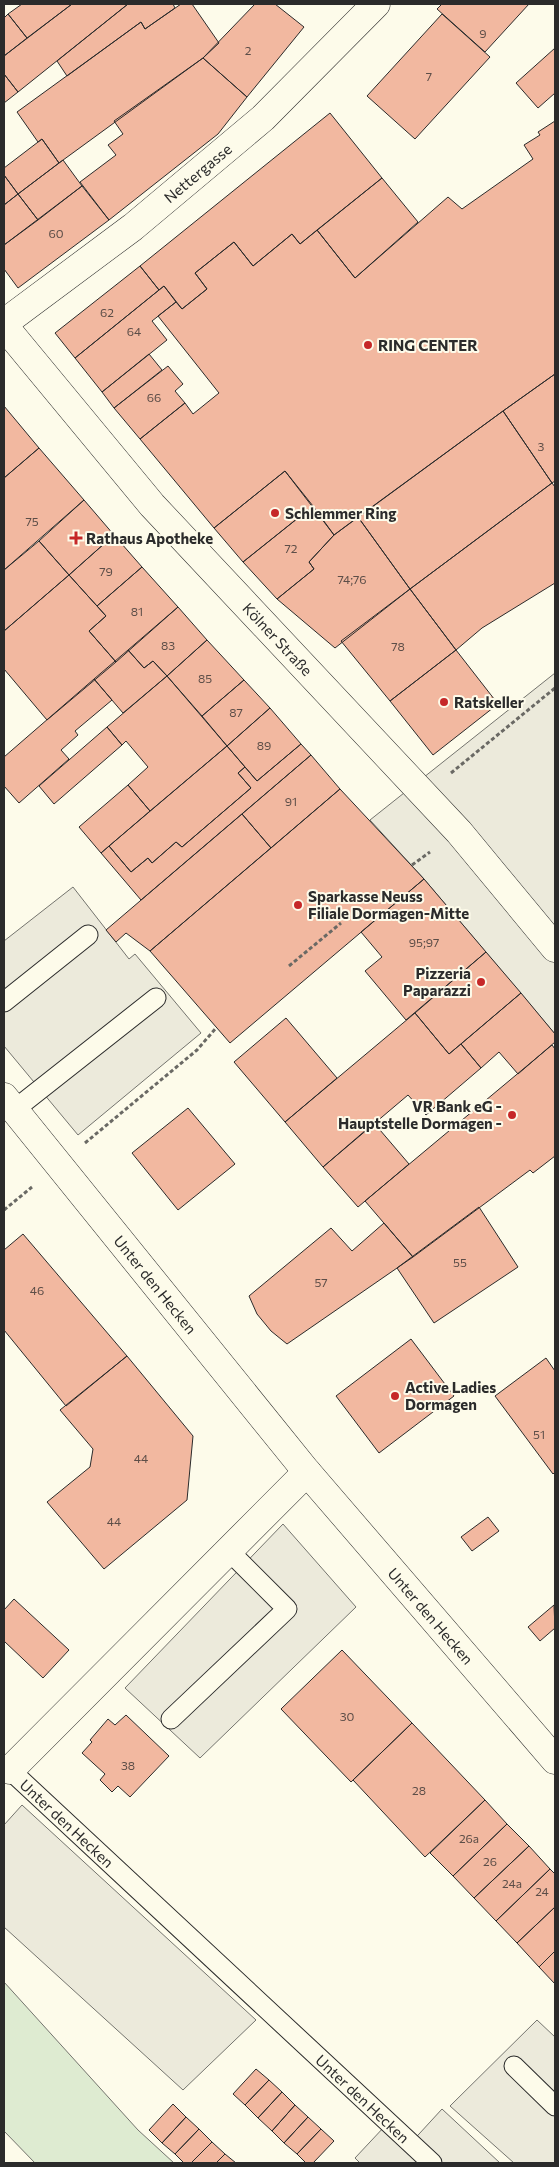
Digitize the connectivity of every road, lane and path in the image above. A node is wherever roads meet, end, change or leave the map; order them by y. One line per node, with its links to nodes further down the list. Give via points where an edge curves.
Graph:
1 (376, 4): 2 (street, Nettergasse, via 263,118 133,227)
2 (4, 325): 4 (street, Kölner Straße, via 152,505)
3 (555, 688): 4 (path)
4 (424, 794): 7 (street, Kölner Straße)
5 (341, 923): 8 (path)
6 (88, 935): 10 (lane)
7 (555, 948)
8 (289, 966)
9 (156, 998): 12 (lane)
10 (4, 1002)
11 (216, 1028): 13 (path, via 197,1050)
12 (9, 1104): 13 (street, Unter den Hecken)
13 (59, 1164): 14 (street, Unter den Hecken)
14 (307, 1472): 15 (street, Unter den Hecken); 17 (street, Unter den Hecken)
15 (230, 1550): 16 (lane, via 287,1609); 18 (street, Unter den Hecken)
16 (172, 1719)
17 (555, 1760)
18 (10, 1770): 21 (lane, Unter den Hecken)
19 (514, 2066): 20 (lane)
20 (555, 2106)
21 (432, 2163)

